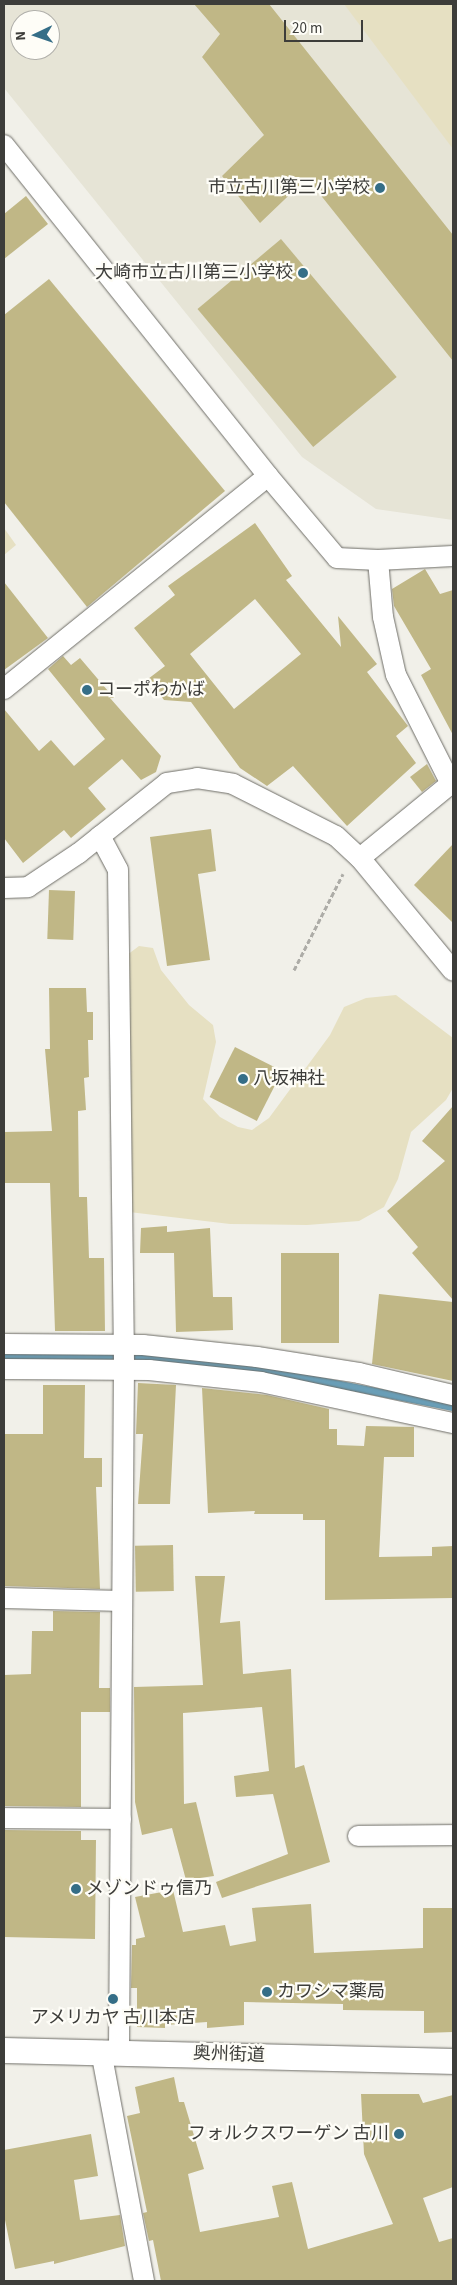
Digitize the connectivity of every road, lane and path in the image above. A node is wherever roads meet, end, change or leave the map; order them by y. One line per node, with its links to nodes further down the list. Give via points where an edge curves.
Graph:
1 (4, 145): 2 (street)
2 (268, 476): 4 (street, via 337,558); 5 (street)
3 (453, 556): 4 (street)
4 (378, 560): 6 (street, via 383,617 396,675)
5 (4, 689)
6 (452, 783): 8 (street)
7 (100, 836): 8 (street, via 168,783 196,778 233,784 336,836); 9 (street, via 28,887); 13 (street, via 118,870)
8 (358, 856): 10 (path); 11 (street)
9 (4, 888)
10 (294, 970)
11 (453, 971)
12 (4, 1344): 13 (street)
13 (124, 1358): 14 (street); 15 (street, via 257,1357 359,1373); 16 (street, via 262,1382); 18 (street)
14 (4, 1369)
15 (453, 1395)
16 (453, 1423)
17 (4, 1598): 18 (street)
18 (122, 1601): 20 (street)
19 (4, 1818): 20 (street)
20 (120, 1820): 24 (street)
21 (358, 1836): 22 (street)
22 (453, 1836)
23 (4, 2050): 24 (street, 奥州街道)
24 (110, 2051): 25 (street, 奥州街道); 26 (street)
25 (453, 2061)
26 (144, 2281)

